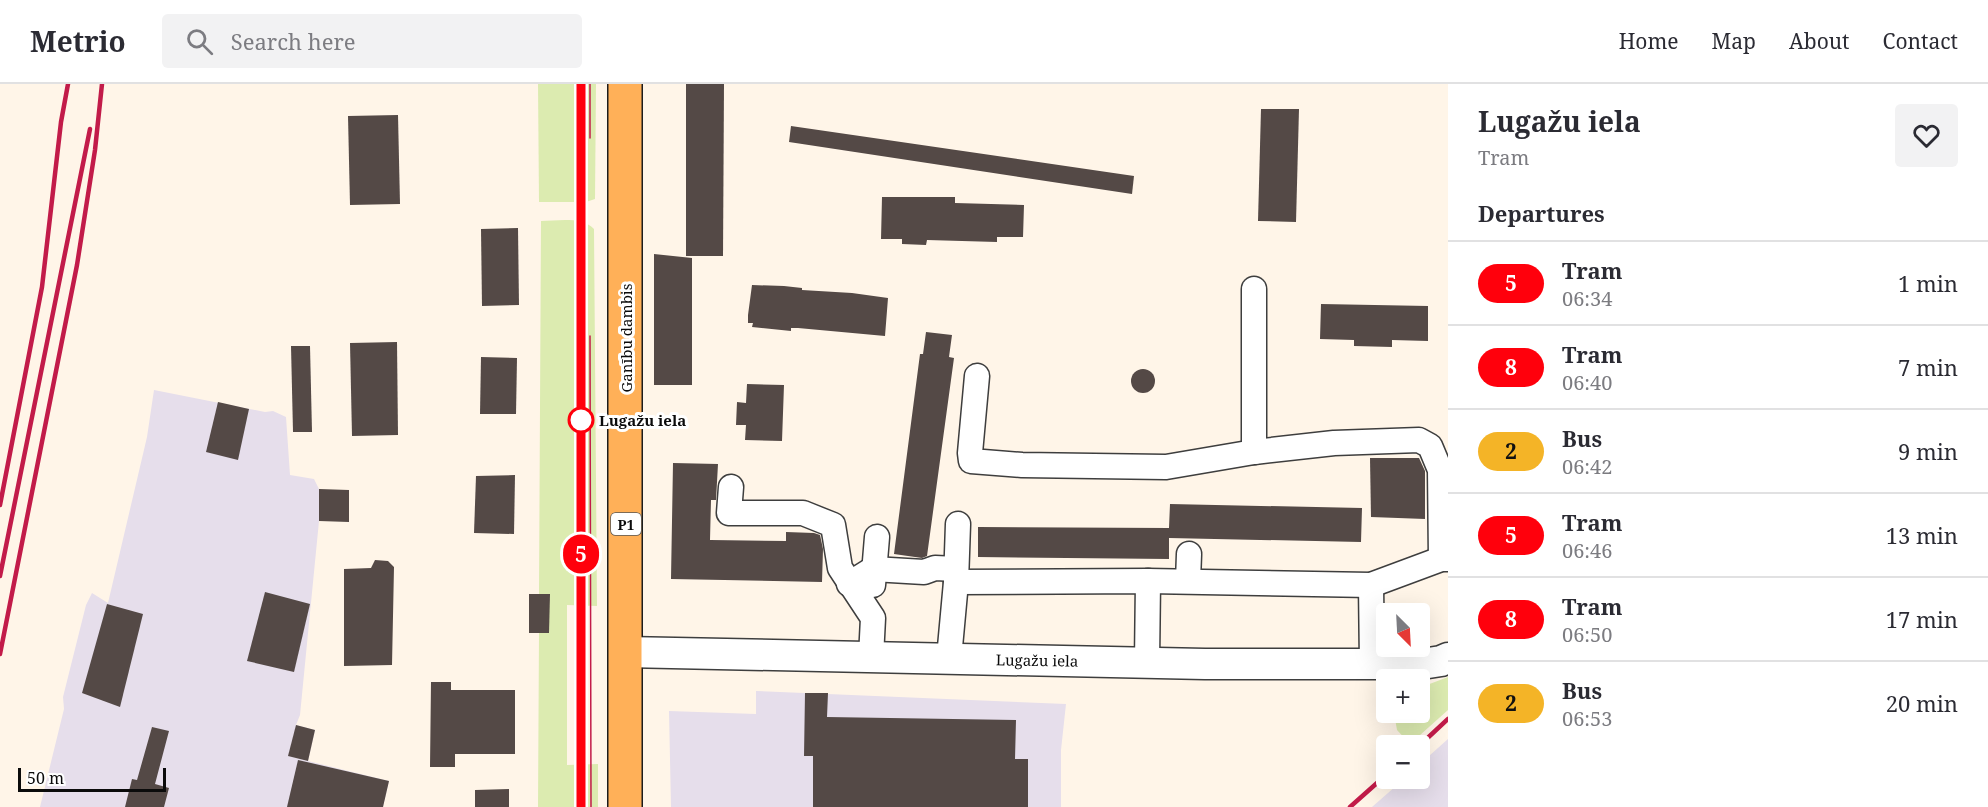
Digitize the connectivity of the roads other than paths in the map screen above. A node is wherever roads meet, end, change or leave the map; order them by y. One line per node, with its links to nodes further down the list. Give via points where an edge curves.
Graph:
1 (625, 84): 17 (main road, Ganību dambis / P1)
2 (1254, 289): 4 (street)
3 (977, 376): 4 (street, via 971,461 1166,467)
4 (1254, 452): 9 (street, via 1334,443 1419,440 1430,446 1440,470)
5 (730, 487): 14 (street, via 729,513 803,513 833,525 840,568)
6 (958, 524): 11 (street)
7 (877, 537): 10 (street)
8 (1189, 554): 13 (street)
9 (1444, 559): 15 (street)
10 (873, 569): 11 (street, via 924,572 935,568); 14 (street); 16 (street)
11 (956, 576): 12 (street); 19 (street)
12 (1148, 581): 13 (street); 21 (street)
13 (1188, 581): 15 (street)
14 (849, 584): 16 (street)
15 (1371, 585): 22 (street)
16 (873, 618): 18 (street)
17 (625, 652): 18 (street, Lugažu iela); 23 (main road, Ganību dambis / P1)
18 (871, 657): 19 (street, Lugažu iela)
19 (949, 658): 21 (street, Lugažu iela)
20 (1448, 658): 22 (street, Lugažu iela, via 1422,664)
21 (1147, 662): 22 (street, Lugažu iela)
22 (1372, 664)
23 (625, 807)

